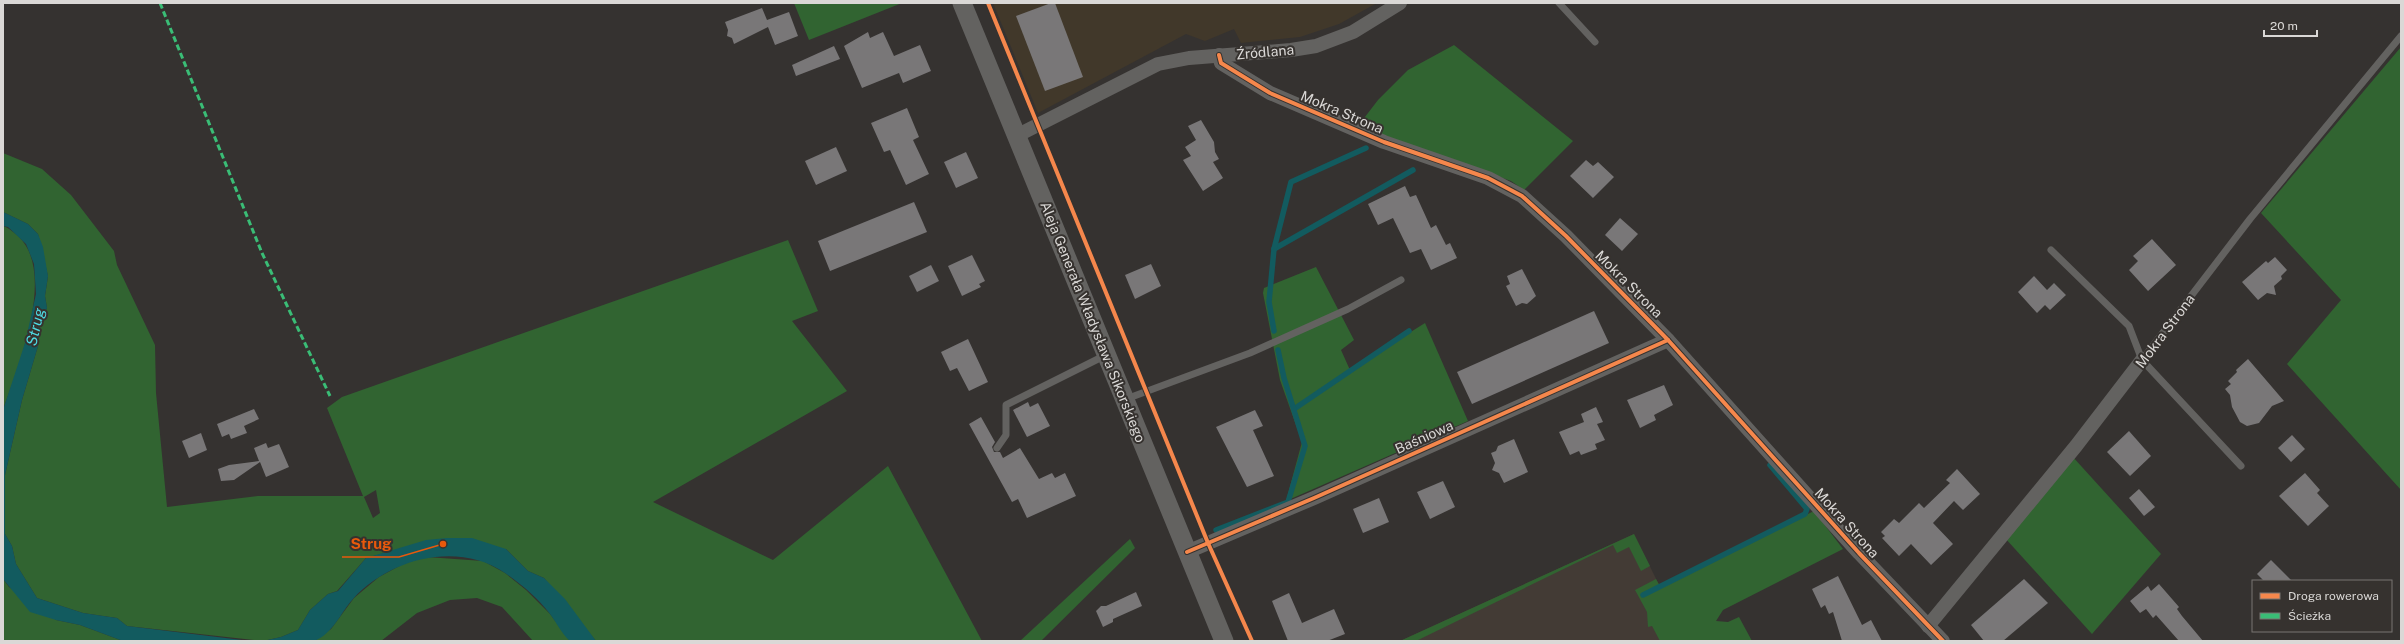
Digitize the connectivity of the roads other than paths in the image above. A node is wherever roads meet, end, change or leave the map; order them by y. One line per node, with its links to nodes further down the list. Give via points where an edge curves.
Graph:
1 (962, 3): 7 (main road, Aleja Generała Władysława Sikorskiego)
2 (1400, 3): 6 (street, Źródlana, via 1353,32 1316,46)
3 (1559, 3): 5 (lane)
4 (2401, 36): 12 (lane, Mokra Strona, via 2250,219)
5 (1596, 42)
6 (1219, 55): 7 (street, Źródlana, via 1158,64); 10 (street, Mokra Strona, via 1221,63 1270,93 1384,142 1488,178 1512,190 1566,236)
7 (1016, 136): 11 (main road, Aleja Generała Władysława Sikorskiego)
8 (2052, 250): 12 (lane, via 2129,326)
9 (1401, 280): 13 (lane, via 1348,309 1250,353)
10 (1668, 340): 16 (street, Baśniowa); 17 (street, Mokra Strona, via 1854,548)
11 (1106, 355): 13 (main road, Aleja Generała Władysława Sikorskiego); 14 (lane, via 1006,405 1006,435)
12 (2142, 360): 15 (lane); 17 (street, Mokra Strona, via 2076,446)
13 (1124, 400): 16 (main road, Aleja Generała Władysława Sikorskiego)
14 (997, 448)
15 (2241, 466)
16 (1187, 552): 18 (main road, Aleja Generała Władysława Sikorskiego)
17 (1928, 626): 19 (street, Mokra Strona)
18 (1224, 641)
19 (1943, 641)

